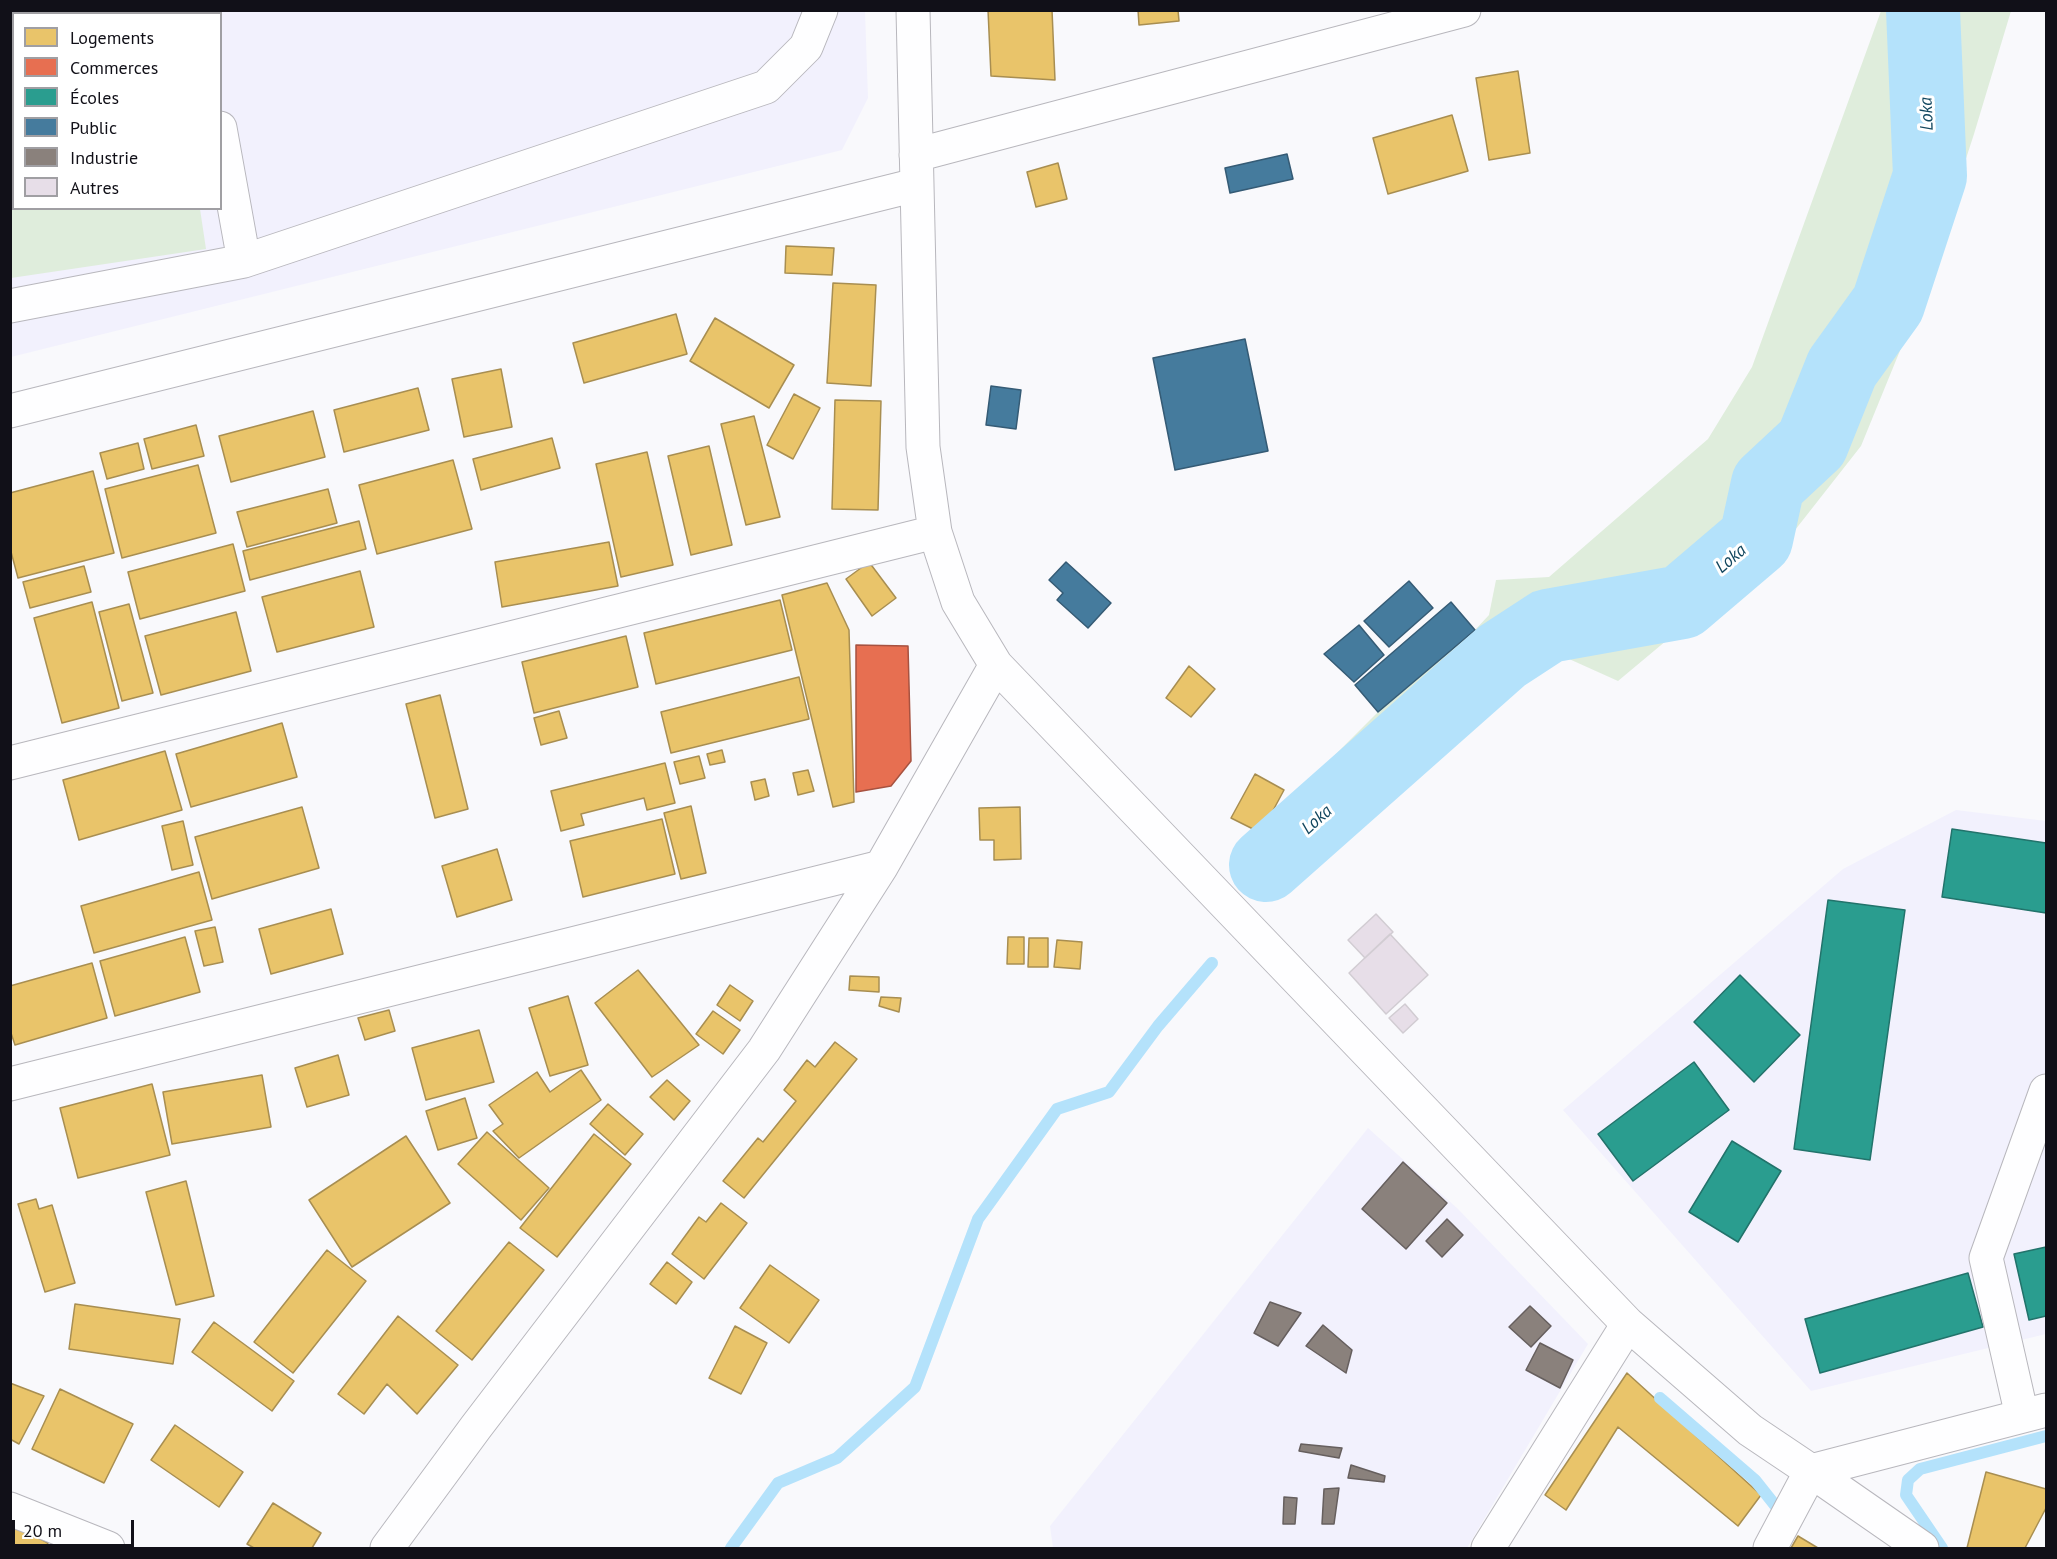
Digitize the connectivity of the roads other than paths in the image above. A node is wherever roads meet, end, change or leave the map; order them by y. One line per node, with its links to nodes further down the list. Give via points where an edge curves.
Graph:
1 (821, 10): 6 (street, via 806,47 766,87)
2 (913, 10): 5 (street)
3 (1454, 12): 5 (street)
4 (222, 139): 6 (street)
5 (916, 170): 8 (street); 9 (street, via 923,447)
6 (244, 261): 7 (street)
7 (10, 306)
8 (10, 411)
9 (935, 532): 10 (street, via 958,602); 11 (street)
10 (996, 665): 12 (street); 15 (street)
11 (10, 763)
12 (881, 867): 13 (street); 20 (street, via 764,1050)
13 (10, 1084)
14 (2046, 1091): 16 (street, via 1986,1258)
15 (1628, 1324): 17 (street, via 1750,1430); 21 (street)
16 (2034, 1413): 17 (street)
17 (1811, 1471): 22 (street); 23 (street)
18 (10, 1509): 19 (street)
19 (108, 1548)
20 (387, 1548)
21 (1488, 1548)
22 (1770, 1548)
23 (1922, 1548)

